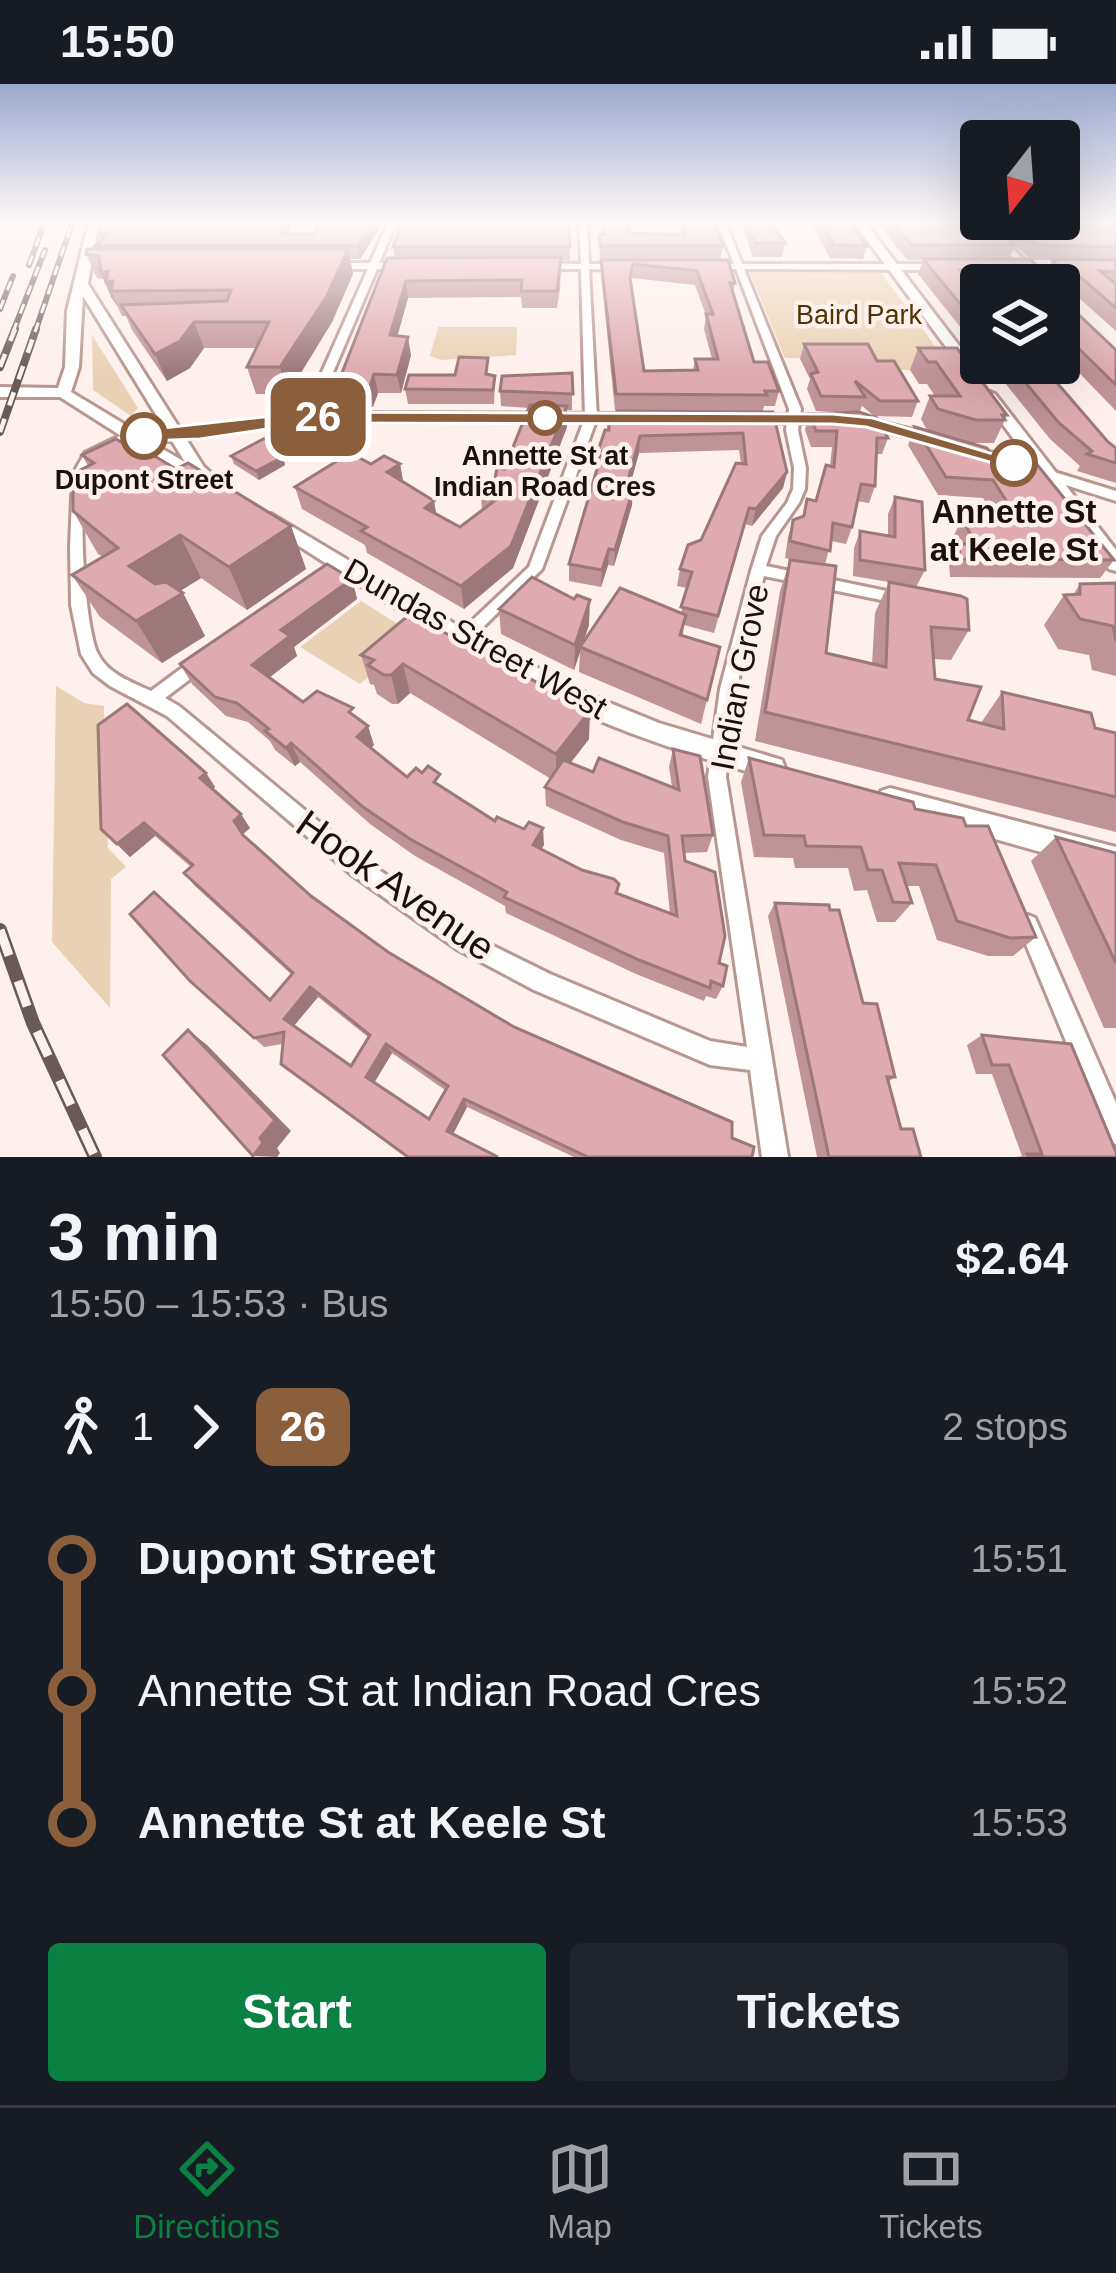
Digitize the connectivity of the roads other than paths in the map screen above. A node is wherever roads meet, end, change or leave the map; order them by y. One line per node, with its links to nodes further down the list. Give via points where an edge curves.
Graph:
1 (88, 271): 6 (main road)
2 (372, 271): 11 (street)
3 (586, 271): 12 (street)
4 (741, 271): 15 (street, Indian Grove, via 793,405)
5 (895, 271): 18 (main road)
6 (82, 284): 7 (main road, Dundas Street West); 8 (main road)
7 (114, 323): 8 (main road); 17 (main road, Dundas Street West)
8 (74, 337): 10 (main road)
9 (0, 392): 10 (main road)
10 (63, 393): 16 (main road)
11 (308, 417): 12 (street); 17 (street)
12 (591, 418): 13 (street); 24 (street, via 535,569)
13 (639, 418)
14 (728, 419): 15 (street)
15 (791, 419): 18 (street, via 867,422); 22 (street, Indian Grove, via 800,486 766,540)
16 (130, 434): 17 (main road); 19 (main road); 26 (street, Hook Avenue, via 89,456 79,474 81,634 94,664)
17 (176, 436): 19 (main road, Dundas Street West)
18 (1048, 474): 20 (street); 21 (main road)
19 (209, 481): 24 (main road, Dundas Street West, via 330,568)
20 (1116, 496)
21 (1116, 564)
22 (760, 570): 23 (street); 27 (street, Indian Grove)
23 (914, 602)
24 (464, 637): 27 (main road, Dundas Street West, via 585,703)
25 (217, 651): 26 (street)
26 (154, 697): 34 (street, Hook Avenue, via 358,867 464,941 710,1053)
27 (718, 753): 28 (main road, Dundas Street West); 34 (street, Indian Grove)
28 (808, 777)
29 (875, 795): 30 (main road)
30 (987, 825): 31 (street); 32 (main road)
31 (999, 855)
32 (1116, 860)
33 (1020, 905): 35 (street)
34 (759, 1060): 36 (street, Indian Grove)
35 (1116, 1132)
36 (775, 1157)

